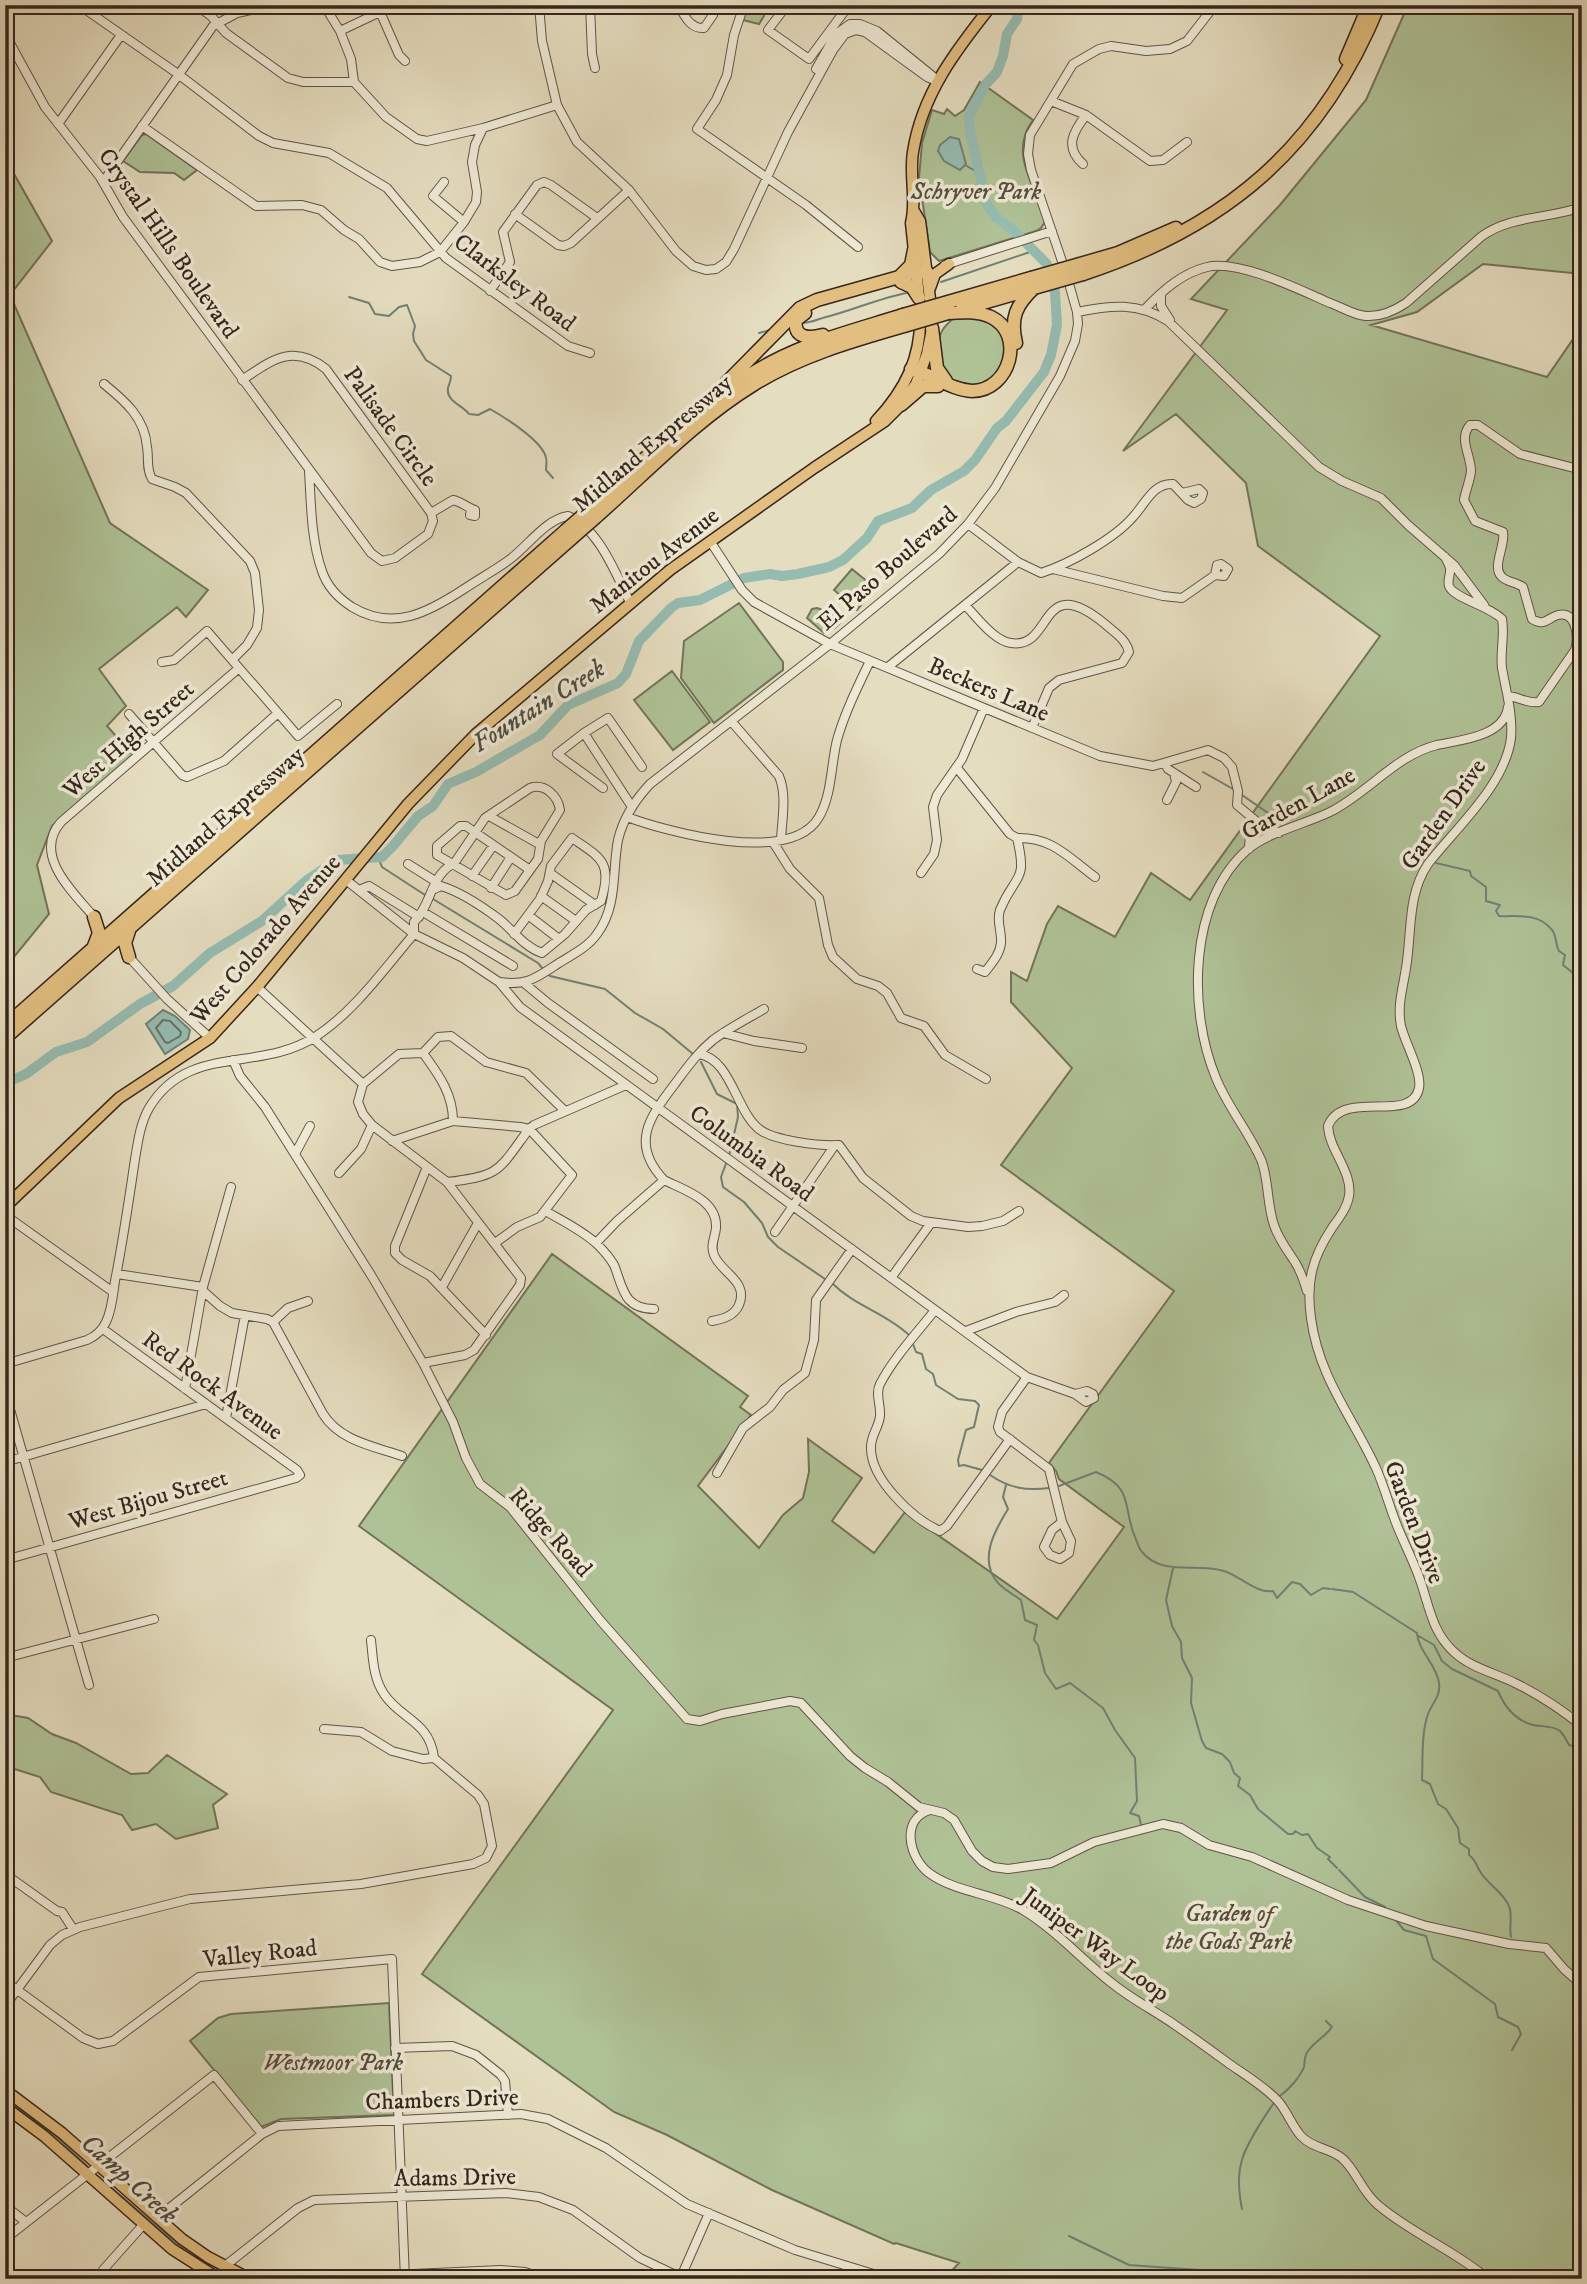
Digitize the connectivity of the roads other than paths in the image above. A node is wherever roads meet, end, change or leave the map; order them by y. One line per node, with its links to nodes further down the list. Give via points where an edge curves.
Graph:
1 (79, 5): 22 (street, Clarksley Road)
2 (196, 5): 18 (street)
3 (272, 5): 18 (street, via 237,13)
4 (324, 5): 20 (street)
5 (539, 5): 29 (street)
6 (590, 5): 24 (street)
7 (678, 5): 8 (street, via 691,24 704,28 713,15)
8 (709, 5)
9 (744, 5): 36 (street, via 727,75 697,129)
10 (787, 5): 17 (street, via 768,30 809,59)
11 (834, 5): 17 (street)
12 (992, 5): 26 (main road, Manitou Avenue)
13 (1215, 5): 28 (street, El Paso Boulevard, via 1187,41 1170,49 1111,46 1085,55 1073,64)
14 (1369, 5): 49 (highway, Midland Expressway, via 1347,57 1325,93 1263,166 1237,189 1176,228)
15 (1379, 5): 49 (highway, Midland Expressway, via 1337,89 1310,127 1257,183 1193,228 1118,263)
16 (377, 9): 20 (street); 23 (street)
17 (847, 9): 19 (street)
18 (219, 23): 25 (street); 27 (street, via 288,78)
19 (851, 27): 26 (street); 36 (street, via 830,43)
20 (340, 31): 27 (street)
21 (5, 34): 31 (street, Crystal Hills Boulevard)
22 (121, 34): 25 (street, Clarksley Road); 31 (street)
23 (405, 61)
24 (595, 68)
25 (178, 74): 32 (street); 47 (street, Clarksley Road, via 259,136 329,153 387,188)
26 (937, 80): 46 (main road, Manitou Avenue, via 913,153 911,223)
27 (354, 82): 33 (street, via 386,117 417,139 427,141)
28 (1051, 101): 30 (street); 44 (street, El Paso Boulevard, via 1030,135 1028,154)
29 (557, 105): 33 (street); 39 (street, via 578,142)
30 (1086, 115): 34 (street, via 1150,160 1163,160); 35 (street, via 1071,138 1071,149)
31 (58, 124): 37 (street, Crystal Hills Boulevard)
32 (142, 126): 37 (street); 47 (street, via 256,206 302,205 321,210 383,264 420,262)
33 (483, 128): 43 (street, via 471,162 476,202)
34 (1187, 142)
35 (1083, 164)
36 (768, 180): 39 (street, via 729,257 722,266 706,270 680,256); 45 (street)
37 (103, 182): 65 (street, Crystal Hills Boulevard, via 123,217)
38 (444, 182): 43 (street, via 433,196)
39 (629, 190): 42 (street)
40 (1582, 207): 54 (street, via 1496,227 1406,303 1376,316 1353,313 1225,265 1195,271)
41 (515, 214): 42 (street, via 564,246); 42 (street, via 544,182); 53 (street, via 503,232 509,265)
42 (597, 218)
43 (464, 222): 47 (street)
44 (1052, 231): 48 (street); 58 (street, El Paso Boulevard)
45 (858, 247)
46 (919, 250): 48 (main road, via 930,264); 50 (main road, Manitou Avenue); 51 (highway)
47 (440, 252): 53 (street, Clarksley Road)
48 (949, 264): 50 (street); 55 (main road, via 935,274)
49 (1081, 269): 52 (highway, Midland Expressway, bridge)
50 (920, 274): 51 (highway); 55 (main road, Manitou Avenue)
51 (898, 281): 55 (highway); 60 (highway, via 811,310 798,317 795,328 802,337 816,337); 70 (highway, via 800,308)
52 (1032, 283): 56 (highway, Midland Expressway); 67 (highway, via 1013,317 1016,359 1006,382 974,397 961,396)
53 (491, 291): 63 (street, Clarksley Road, via 568,346)
54 (1162, 292): 57 (street); 61 (street, via 1161,306)
55 (924, 295): 62 (main road, Manitou Avenue); 64 (main road, Manitou Avenue)
56 (948, 308): 59 (highway, Midland Expressway, bridge); 67 (highway, via 996,320 1007,335 1010,354 1005,372 991,386 971,391)
57 (1145, 309): 58 (street, Garden Drive, via 1111,306); 61 (street, Garden Drive)
58 (1077, 312): 78 (street, El Paso Boulevard, via 1075,341 1060,376 995,488)
59 (903, 320): 60 (highway, Midland Expressway); 77 (highway, Midland Expressway, via 814,354 752,386)
60 (878, 323): 70 (highway, Midland Expressway, via 800,349 753,373)
61 (1174, 326): 80 (street, Garden Drive, via 1319,467 1381,498)
62 (932, 328): 64 (main road, Manitou Avenue); 67 (highway)
63 (590, 353)
64 (917, 373): 67 (highway); 68 (main road, Manitou Avenue); 69 (main road, Manitou Avenue)
65 (242, 380): 72 (street, Crystal Hills Boulevard); 76 (street, Palisade Circle, via 287,355 321,365)
66 (104, 384): 88 (street, via 137,416 147,443 152,480 186,493 253,567 259,620 251,640)
67 (944, 385): 68 (highway, via 923,386)
68 (901, 405): 69 (main road, Manitou Avenue, via 878,427)
69 (867, 431): 79 (main road, Manitou Avenue)
70 (656, 449): 77 (highway, Midland Expressway)
71 (1582, 470): 93 (street, via 1520,454 1478,425 1465,431 1471,466 1464,500 1475,521 1503,532 1499,572 1522,587 1532,619 1547,622 1564,615 1578,632 1575,650 1539,702)
72 (309, 471): 73 (street, Crystal Hills Boulevard); 84 (street, via 321,570 338,596 364,613 399,619 432,610 568,516 598,544)
73 (325, 490): 76 (street, Palisade Circle, via 371,553 382,561 395,558 426,536 433,524)
74 (1182, 493): 82 (street, via 1173,484 1156,487 1131,520)
75 (471, 510): 76 (street, Palisade Circle, via 453,500)
76 (431, 513)
77 (593, 513): 141 (highway, Midland Expressway, bridge)
78 (968, 524): 81 (street); 87 (street, El Paso Boulevard, via 939,554)
79 (710, 541): 84 (main road, Manitou Avenue); 87 (street, Beckers Lane, via 755,604)
80 (1445, 557): 86 (street, Garden Drive); 86 (street, via 1451,590)
81 (1018, 562): 82 (street, via 1041,573); 85 (street)
82 (1053, 569): 83 (street, via 1182,598)
83 (1215, 575)
84 (630, 602): 102 (main road, Manitou Avenue)
85 (965, 605): 91 (street); 99 (street, via 1008,643 1031,637 1054,609 1066,605 1084,608 1127,643 1129,652 1122,663 1059,680 1049,688)
86 (1484, 605): 93 (street, Garden Drive, via 1502,619 1501,655)
87 (830, 644): 89 (street, Beckers Lane); 98 (street, El Paso Boulevard)
88 (233, 659): 90 (street, via 207,631 174,660); 92 (street)
89 (870, 661): 91 (street, Beckers Lane); 119 (street, via 837,740 822,813 809,828)
90 (162, 662)
91 (888, 667): 95 (street, Beckers Lane)
92 (239, 668): 96 (street); 104 (street, West High Street)
93 (1508, 698): 100 (street, via 1507,713); 103 (street, Garden Drive)
94 (337, 704): 96 (street, via 298,736)
95 (984, 708): 99 (street, Beckers Lane); 107 (street)
96 (278, 713): 104 (street, via 230,757 189,777)
97 (129, 714): 104 (street)
98 (731, 721): 112 (street, El Paso Boulevard, via 650,784); 119 (street, via 782,783)
99 (1032, 728): 105 (street, Beckers Lane, via 1100,756)
100 (1494, 728): 103 (street, via 1503,730); 117 (street, Garden Lane, via 1413,754 1343,804)
101 (584, 733): 106 (street, via 608,718); 110 (street, via 557,754); 112 (street)
102 (476, 734): 132 (main road, West Colorado Avenue, via 370,848 355,867)
103 (1510, 742): 192 (street, Garden Drive, via 1482,798 1428,864 1414,894 1399,1015 1420,1087 1407,1103 1345,1110 1331,1119 1330,1140 1348,1183 1349,1198)
104 (154, 743): 138 (street, West High Street, via 54,832 51,855 58,872)
105 (1165, 764): 108 (street); 115 (street, Beckers Lane, via 1208,750 1219,755 1234,772 1237,805)
106 (642, 767)
107 (957, 768): 118 (street); 129 (street, via 937,795 933,807 937,840)
108 (1174, 773): 109 (street); 111 (street, via 1176,782)
109 (1196, 787)
110 (603, 788)
111 (1167, 800)
112 (632, 807): 114 (street, El Paso Boulevard)
113 (489, 816): 116 (street); 120 (street); 120 (street, via 530,788 542,787 560,808)
114 (627, 817): 119 (street, via 661,830 740,843); 150 (street, El Paso Boulevard, via 618,839 612,899 603,925 589,943)
115 (1251, 817): 117 (street); 122 (street)
116 (475, 833): 121 (street); 126 (street); 126 (street, via 460,826 437,846 436,854)
117 (1280, 833): 122 (street, Garden Lane)
118 (1017, 838): 131 (street, via 1047,841); 148 (street, via 1023,862 1000,909 999,952 985,972)
119 (777, 841): 164 (street, via 790,869 819,898 829,949 839,964 857,979 887,993 901,1018 925,1026 946,1055)
120 (539, 844): 124 (street)
121 (493, 846): 123 (street); 130 (street)
122 (1249, 849): 193 (street, Garden Lane, via 1227,874 1206,920 1198,970 1201,1023 1216,1080 1261,1160 1273,1224)
123 (511, 857): 127 (street); 134 (street)
124 (537, 860): 127 (street); 128 (street)
125 (408, 864): 133 (street)
126 (452, 865): 130 (street); 133 (street, via 442,871)
127 (530, 870): 134 (street, via 512,894)
128 (550, 871): 135 (street); 136 (street); 136 (street, via 572,838 598,856 605,869 602,897)
129 (921, 873)
130 (472, 876): 134 (street)
131 (1095, 877)
132 (353, 886): 140 (street); 140 (street, via 369,886); 151 (main road, West Colorado Avenue)
133 (434, 886): 140 (street); 142 (street, via 454,891 498,918)
134 (491, 888)
135 (541, 896): 137 (street); 139 (street)
136 (595, 905): 139 (street)
137 (528, 915): 142 (street); 144 (street)
138 (94, 917): 143 (highway); 145 (highway)
139 (576, 921): 144 (street)
140 (416, 922): 147 (street); 149 (street, Columbia Road); 156 (street, via 340,1018)
141 (128, 923): 143 (highway, Midland Expressway); 146 (highway, via 125,943)
142 (514, 934): 144 (street, via 537,952 545,952)
143 (112, 938): 145 (highway, Midland Expressway); 146 (highway)
144 (559, 939)
145 (98, 950): 154 (highway, Midland Expressway); 157 (highway, Midland Expressway)
146 (129, 957): 158 (street)
147 (513, 966)
148 (977, 969)
149 (499, 982): 150 (street); 152 (street, Columbia Road)
150 (523, 983): 152 (street); 163 (street)
151 (257, 987): 156 (street); 158 (main road, West Colorado Avenue)
152 (513, 1000): 166 (street, Columbia Road)
153 (764, 1009): 155 (street)
154 (5, 1026)
155 (723, 1033): 159 (street); 161 (street)
156 (315, 1037): 162 (street, via 283,1053); 165 (street)
157 (5, 1038)
158 (211, 1038): 182 (main road, West Colorado Avenue, via 119,1098)
159 (802, 1048)
160 (423, 1053): 165 (street, via 399,1054); 168 (street, via 438,1037 451,1036 486,1062 531,1076); 169 (street, via 445,1085)
161 (699, 1054): 167 (street); 174 (street, via 714,1059 761,1131)
162 (233, 1060): 175 (street, Ridge Road); 194 (street, via 192,1070 168,1086 149,1108 140,1132)
163 (653, 1079)
164 (986, 1079)
165 (363, 1084): 170 (street, via 358,1102)
166 (626, 1085): 167 (street, Columbia Road); 168 (street)
167 (657, 1108): 178 (street, via 645,1140 652,1164); 181 (street, Columbia Road)
168 (565, 1111): 172 (street)
169 (453, 1121): 172 (street); 173 (street)
170 (372, 1125): 173 (street); 177 (street, via 361,1149)
171 (310, 1126): 175 (street)
172 (529, 1129): 179 (street, via 495,1172); 184 (street, via 572,1175)
173 (393, 1141): 176 (street)
174 (835, 1145): 181 (street); 187 (street, via 843,1148 863,1178 911,1216)
175 (295, 1154): 210 (street, Ridge Road)
176 (427, 1167): 179 (street); 196 (street, via 395,1246 397,1257)
177 (340, 1173)
178 (664, 1180): 190 (street); 205 (street, via 697,1197 712,1212 716,1222 714,1256 740,1289 736,1309)
179 (447, 1182): 186 (street)
180 (231, 1187): 197 (street)
181 (793, 1206): 188 (street); 191 (street, Columbia Road)
182 (5, 1207)
183 (1019, 1211): 187 (street, via 989,1225)
184 (547, 1212): 189 (street); 190 (street)
185 (5, 1215): 198 (street)
186 (478, 1223): 189 (street); 196 (street)
187 (931, 1223): 195 (street)
188 (775, 1232)
189 (495, 1243): 209 (street, via 521,1282)
190 (596, 1243): 202 (street, via 613,1264 626,1297 639,1307)
191 (852, 1249): 195 (street, Columbia Road); 222 (street, via 816,1300 814,1340 805,1373 743,1428)
192 (1313, 1262): 193 (street); 199 (street, Garden Drive)
193 (1297, 1264): 199 (street, Garden Lane)
194 (117, 1273): 197 (street); 198 (street)
195 (891, 1278): 203 (street, Columbia Road)
196 (442, 1287): 209 (street)
197 (203, 1289): 204 (street, via 227,1311); 213 (street)
198 (113, 1292): 207 (street)
199 (1309, 1293): 232 (street, Garden Drive, via 1311,1320 1326,1374 1376,1468 1437,1633 1470,1664 1518,1685)
200 (1064, 1295): 208 (street)
201 (308, 1301): 206 (street, via 288,1308)
202 (654, 1309)
203 (935, 1310): 208 (street, Columbia Road); 218 (street, via 880,1385 880,1416 870,1451 884,1485 940,1531)
204 (245, 1315): 206 (street); 217 (street)
205 (712, 1321)
206 (272, 1322): 219 (street, via 333,1428)
207 (103, 1329): 211 (street, via 87,1340); 213 (street, Red Rock Avenue)
208 (966, 1331): 212 (street, Columbia Road)
209 (486, 1335): 210 (street, via 470,1353)
210 (423, 1363): 235 (street, Ridge Road, via 480,1484 510,1507 681,1715 700,1721 801,1703 850,1756)
211 (5, 1364)
212 (1027, 1377): 215 (street, Columbia Road); 218 (street, via 997,1422)
213 (185, 1389): 216 (street, Red Rock Avenue)
214 (5, 1392): 220 (street)
215 (1075, 1394)
216 (206, 1404): 217 (street, Red Rock Avenue); 220 (street)
217 (226, 1418): 223 (street, Red Rock Avenue)
218 (1010, 1440): 224 (street, via 1049,1469)
219 (402, 1456)
220 (24, 1457): 221 (street); 225 (street)
221 (5, 1462)
222 (717, 1473)
223 (300, 1475): 225 (street, West Bijou Street)
224 (1062, 1522)
225 (50, 1547): 226 (street, West Bijou Street); 228 (street)
226 (5, 1560)
227 (154, 1619): 228 (street)
228 (76, 1638): 230 (street); 231 (street)
229 (371, 1640): 234 (street, via 382,1691 424,1732)
230 (5, 1658)
231 (89, 1685)
232 (1582, 1726)
233 (324, 1729): 234 (street, via 361,1732 392,1751)
234 (434, 1758): 239 (street, via 484,1804 491,1841 483,1861 326,1888 190,1899)
235 (907, 1799): 236 (street, Ridge Road); 237 (street)
236 (930, 1810): 237 (street); 241 (street, Juniper Way Loop, via 954,1820 982,1861 1008,1869 1051,1863 1094,1843 1172,1825 1209,1845 1252,1857 1348,1900 1426,1926 1546,1948)
237 (913, 1823): 270 (street, Juniper Way Loop, via 912,1848 928,1872 1022,1910 1114,1985 1278,2101 1301,2136 1342,2158 1375,2203)
238 (5, 1874): 239 (street, via 66,1916)
239 (71, 1930): 242 (street, via 50,1945)
240 (5, 1981): 242 (street, Valley Road)
241 (1582, 1985)
242 (18, 1990): 243 (street); 244 (street, Valley Road, via 83,2038 102,2044 119,2038 199,1977 392,1959)
243 (5, 2006)
244 (395, 2048): 247 (street, via 452,2046 476,2055 505,2081); 248 (street)
245 (5, 2090): 250 (main road)
246 (5, 2107): 251 (main road)
247 (508, 2115): 248 (street, Chambers Drive); 254 (street, Chambers Drive, via 548,2119 592,2140 680,2200)
248 (399, 2119): 249 (street, Chambers Drive, via 284,2125); 252 (street)
249 (262, 2134): 250 (street, via 214,2075); 255 (street, Chambers Drive)
250 (98, 2166): 251 (street); 255 (main road)
251 (86, 2175): 256 (street); 257 (main road)
252 (402, 2197): 259 (street, Adams Drive, via 309,2202); 263 (street); 264 (street, Adams Drive, via 506,2193 548,2199 581,2215 640,2258)
253 (5, 2206): 256 (street)
254 (709, 2213): 264 (street); 269 (street, Chambers Drive, via 795,2250)
255 (157, 2218): 259 (main road)
256 (26, 2222): 258 (street)
257 (143, 2225): 260 (street); 261 (main road)
258 (5, 2239)
259 (225, 2266): 266 (main road)
260 (103, 2270)
261 (198, 2274): 265 (main road)
262 (475, 2275): 263 (street); 268 (street, via 516,2271)
263 (405, 2276): 267 (street)
264 (682, 2278)
265 (219, 2279)
266 (250, 2279)
267 (356, 2279)
268 (546, 2279)
269 (890, 2279)
270 (1488, 2279)

